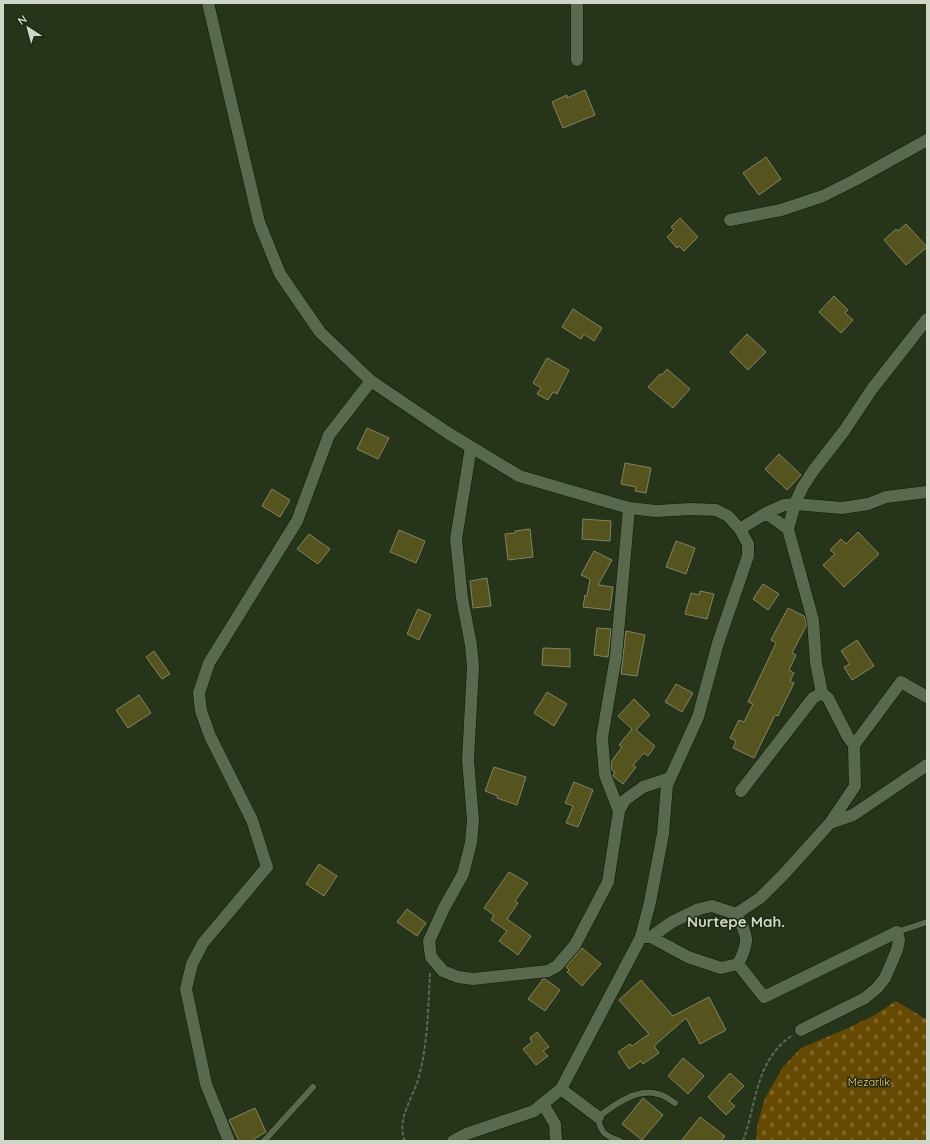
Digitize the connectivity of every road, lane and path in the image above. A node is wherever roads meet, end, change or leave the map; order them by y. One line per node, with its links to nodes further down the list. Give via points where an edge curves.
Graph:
1 (208, 3): 7 (street, via 259,222 280,274 320,332)
2 (577, 3): 3 (street)
3 (577, 60)
4 (927, 140): 5 (street, via 823,196 781,210)
5 (730, 220)
6 (927, 319): 10 (street, via 813,471)
7 (371, 381): 8 (street); 35 (street, via 329,435 297,521 209,663 199,693 201,711 210,736 252,820 267,867 203,944 192,964 186,989 206,1084)
8 (471, 447): 11 (street, via 519,476); 27 (street, via 456,539 462,598 471,645 468,760 473,820 471,843 463,874 429,942)
9 (927, 492): 10 (street, via 886,497 868,504 842,508)
10 (795, 504): 12 (street, via 784,505); 14 (street)
11 (629, 508): 13 (street, via 656,511 716,510 728,516); 21 (street, via 616,656 602,738 605,775)
12 (766, 513): 13 (street); 14 (street)
13 (740, 529): 19 (street, via 748,544 748,556 718,643 698,717)
14 (788, 529): 15 (street, via 813,620 816,663)
15 (822, 693): 17 (street, via 828,698); 20 (street, via 813,698)
16 (927, 697): 17 (street, via 901,682)
17 (854, 745): 22 (street, via 855,786)
18 (927, 765): 22 (street, via 853,815)
19 (670, 778): 21 (street, via 643,788 625,800); 26 (street)
20 (741, 791)
21 (619, 811): 27 (street, via 608,882 575,945 557,966 548,971 473,979 443,971)
22 (830, 823): 23 (street, via 760,898)
23 (736, 914): 26 (street, via 712,906 699,909); 28 (street, via 746,933 745,951)
24 (927, 922): 25 (lane)
25 (897, 932): 28 (street, via 764,996); 29 (street, via 897,950 885,978 877,988 865,998)
26 (646, 937): 28 (street, via 688,957 721,968); 31 (street)
27 (431, 957): 37 (path, via 424,1052 418,1079 402,1121)
28 (738, 964)
29 (801, 1030): 41 (path, via 783,1042 761,1075)
30 (313, 1087): 36 (lane)
31 (561, 1089): 33 (street); 34 (street)
32 (675, 1103): 34 (lane, via 659,1094 636,1095)
33 (543, 1104): 38 (street, via 534,1111 466,1134); 39 (street, via 555,1124)
34 (598, 1117): 40 (lane, via 603,1132)
35 (229, 1141)
36 (264, 1141)
37 (405, 1141)
38 (453, 1141)
39 (556, 1141)
40 (620, 1141)
41 (743, 1141)

